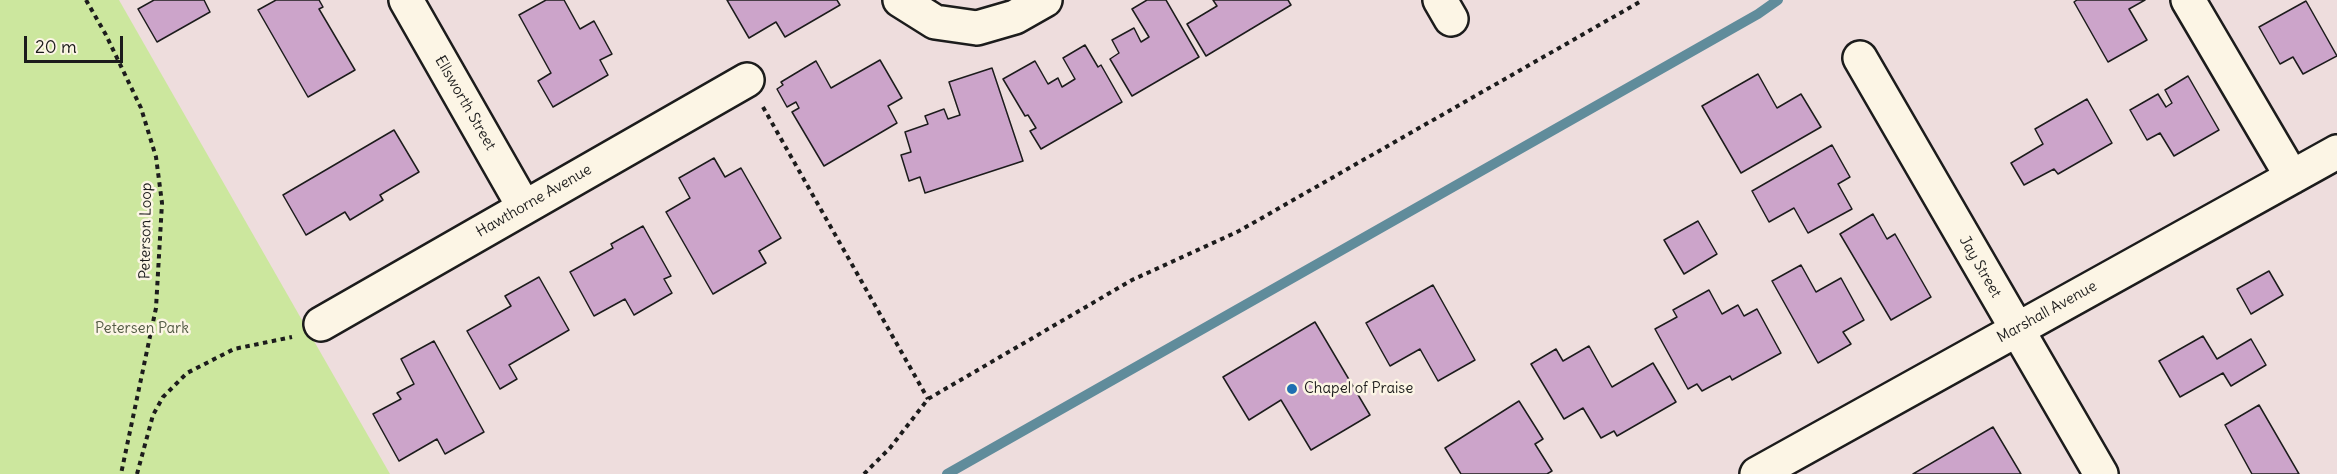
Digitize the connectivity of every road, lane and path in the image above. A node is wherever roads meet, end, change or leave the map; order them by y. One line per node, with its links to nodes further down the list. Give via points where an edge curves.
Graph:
1 (86, 0): 15 (path, Peterson Loop, via 141,108 156,157 162,203 156,308)
2 (406, 0): 11 (street, Ellsworth Street)
3 (900, 0): 4 (street, via 935,22 977,28 1015,17)
4 (1045, 0)
5 (1643, 0): 14 (path, via 1260,219 1132,280)
6 (2188, 0): 10 (street)
7 (1860, 58): 13 (street, Jay Street)
8 (747, 80): 11 (street, Hawthorne Avenue); 14 (path)
9 (2337, 152): 10 (street, Marshall Avenue)
10 (2292, 177): 13 (street, Marshall Avenue)
11 (524, 207): 12 (street, Hawthorne Avenue)
12 (321, 324): 16 (path, via 296,336 220,354 187,374 163,397 153,415)
13 (2015, 329): 18 (street, Marshall Avenue); 19 (street, Jay Street)
14 (928, 399): 17 (path)
15 (121, 474)
16 (137, 474)
17 (864, 474)
18 (1757, 474)
19 (2101, 474)

